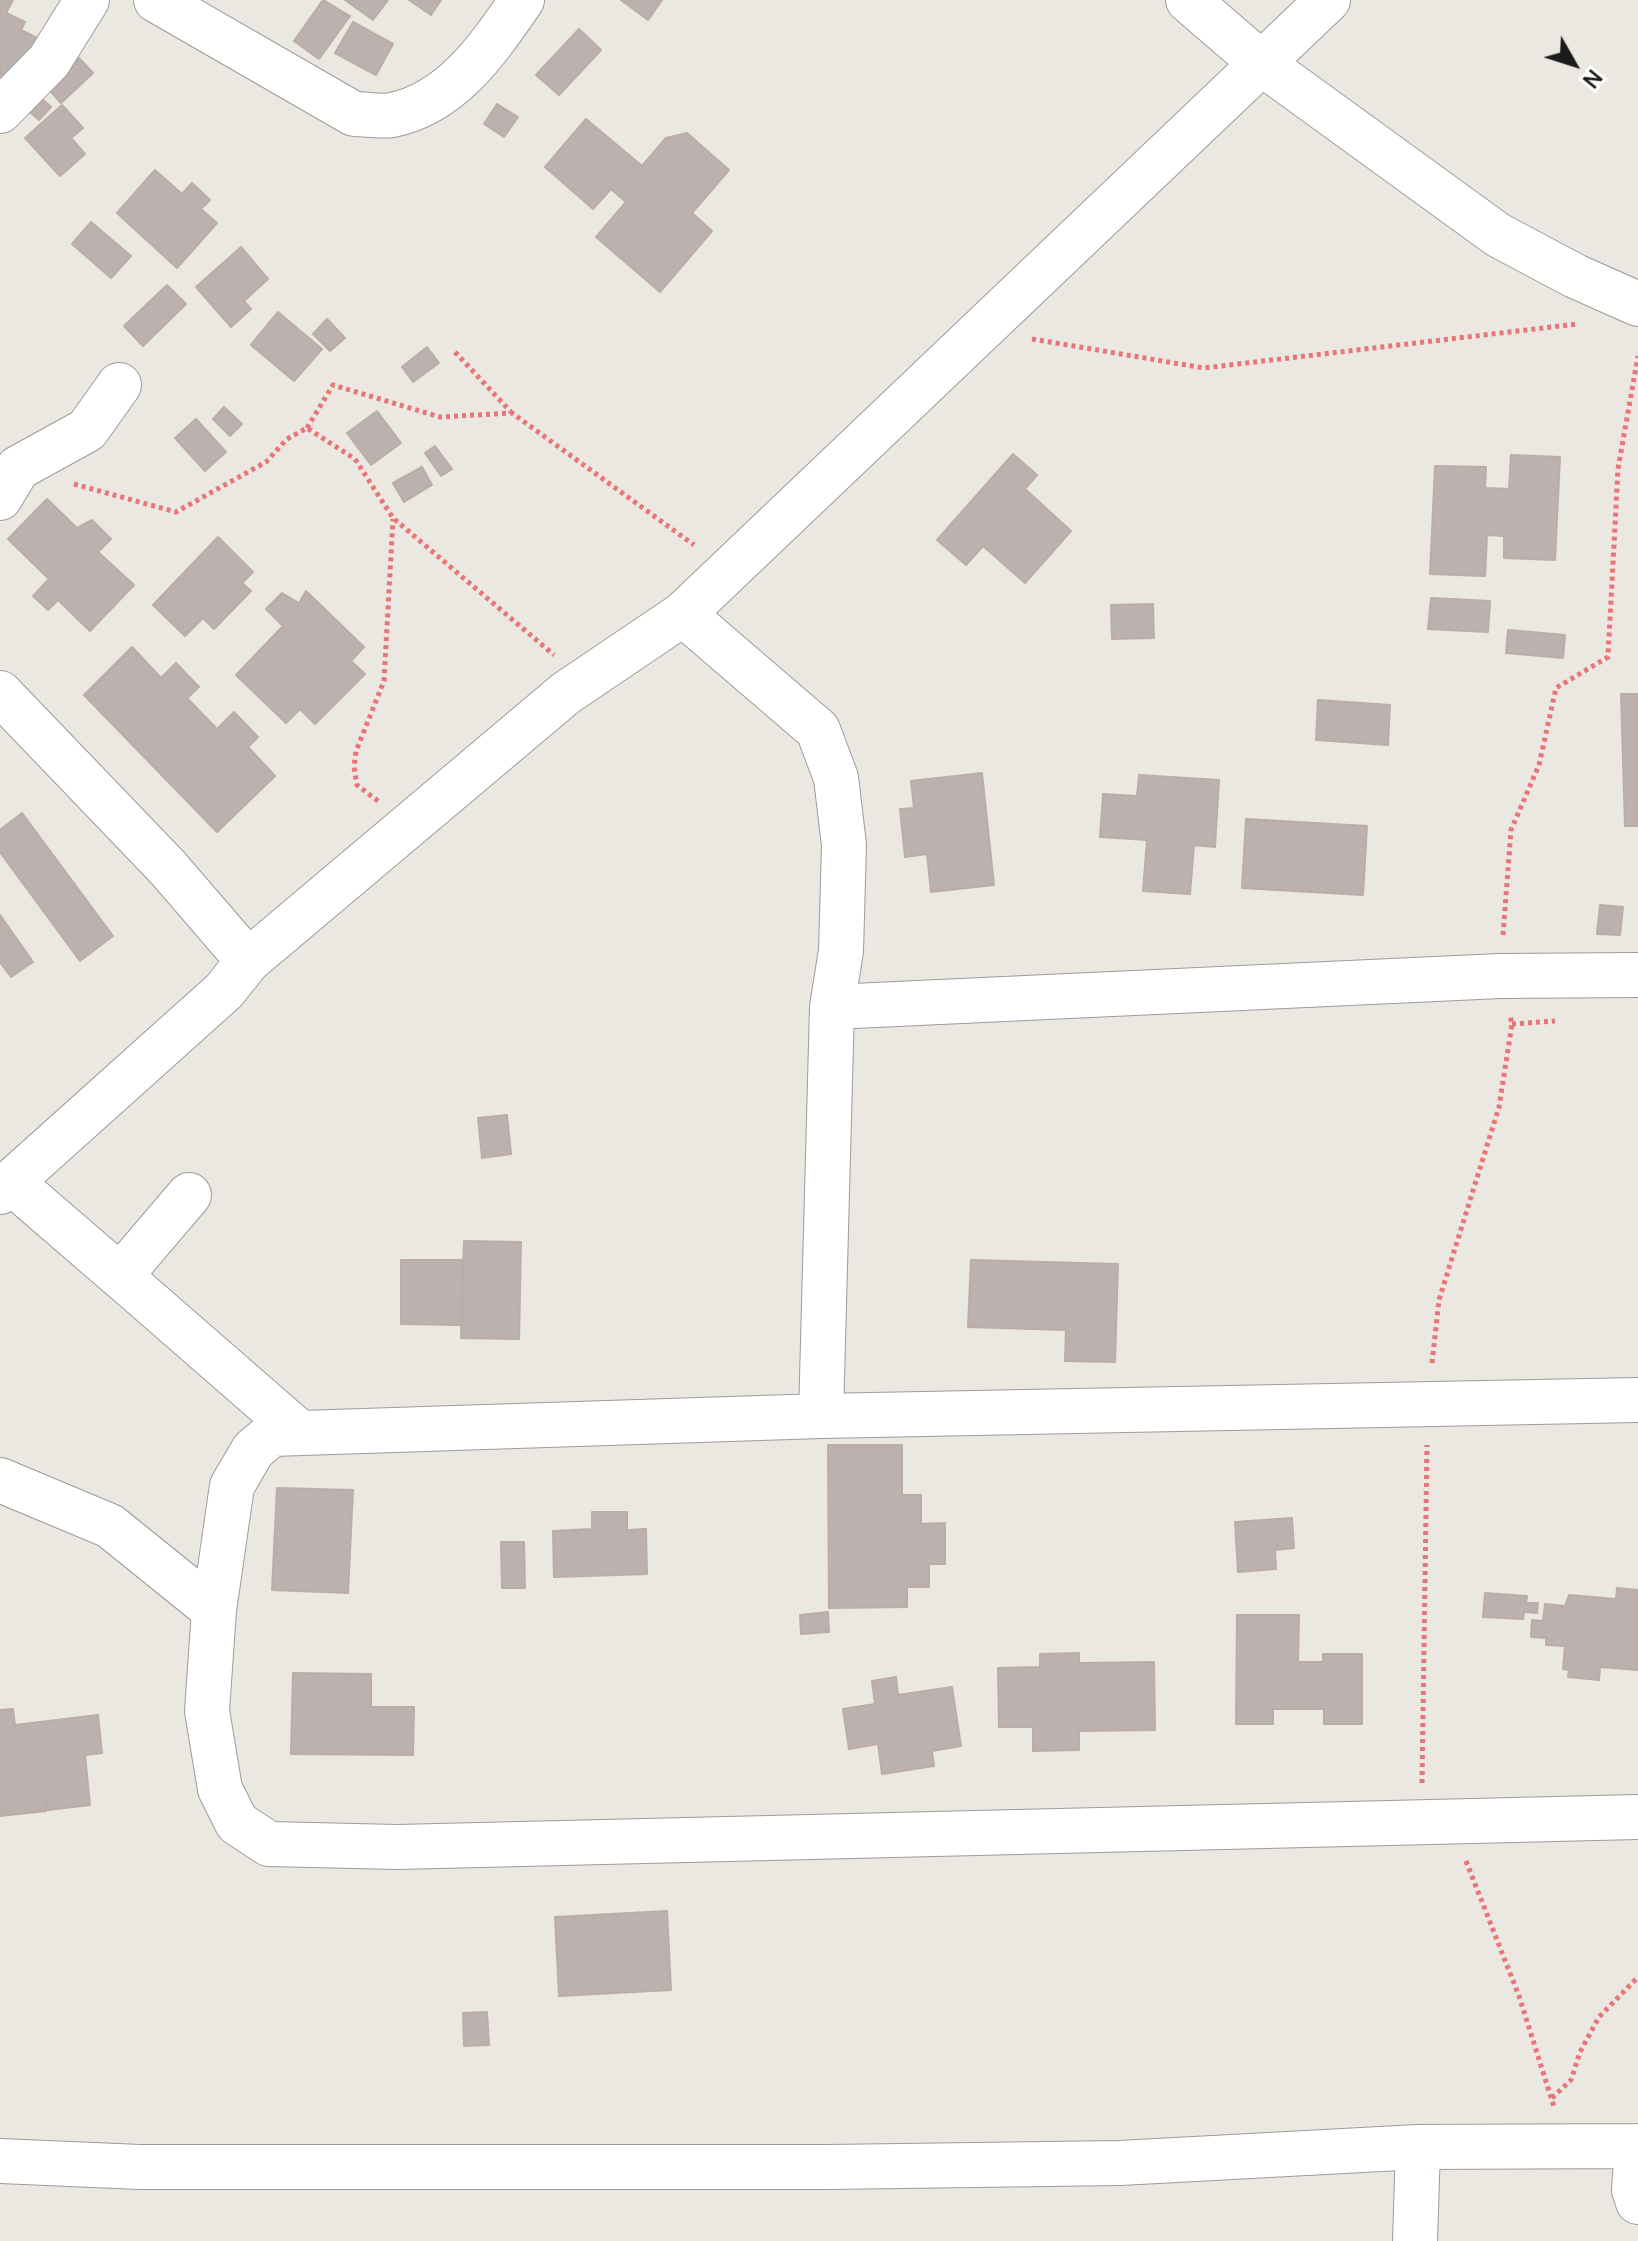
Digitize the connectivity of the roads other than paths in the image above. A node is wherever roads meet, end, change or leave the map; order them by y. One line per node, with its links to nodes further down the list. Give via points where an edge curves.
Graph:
1 (87, 0): 7 (street, via 49,61)
2 (156, 0): 3 (street, via 354,114 392,115 432,98 466,73)
3 (522, 0)
4 (1188, 0): 6 (street)
5 (1328, 0): 6 (street)
6 (1261, 63): 8 (street, via 1498,235); 11 (street)
7 (0, 111)
8 (1638, 304)
9 (119, 385): 10 (street, via 87,430)
10 (9, 483)
11 (683, 614): 13 (street, via 566,693); 15 (street, via 818,730 823,742 836,778 844,845 841,951)
12 (0, 693): 13 (street, via 168,868)
13 (248, 961): 16 (street, via 224,991)
14 (1638, 975): 15 (street, via 1500,976)
15 (832, 1007): 20 (street)
16 (6, 1187): 18 (street)
17 (189, 1195): 18 (street)
18 (120, 1276): 21 (street)
19 (1638, 1400): 20 (street)
20 (821, 1416): 21 (street)
21 (299, 1432): 23 (street, via 272,1434 253,1450 232,1486)
22 (0, 1480): 23 (street, via 110,1526)
23 (214, 1610): 24 (street, via 207,1711 220,1789 237,1823 269,1844 397,1847)
24 (1638, 1817)
25 (1638, 2146): 26 (street); 28 (street)
26 (1418, 2147): 27 (street, via 1120,2163 828,2167 140,2167); 29 (street)
27 (0, 2161)
28 (1638, 2202)
29 (1415, 2241)

